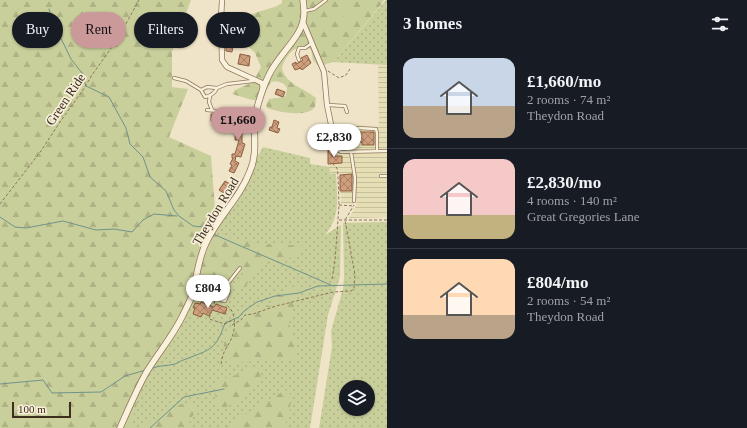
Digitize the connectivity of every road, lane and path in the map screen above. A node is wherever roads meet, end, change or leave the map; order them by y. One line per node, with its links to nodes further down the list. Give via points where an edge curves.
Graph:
1 (139, 0): 31 (path, Green Ride, via 117,40 83,90)
2 (222, 0): 12 (street, via 222,60 227,67)
3 (304, 0): 5 (street, Theydon Road)
4 (326, 0): 5 (lane, via 314,9)
5 (304, 11): 6 (street, Theydon Road)
6 (303, 22): 7 (street); 15 (street, Theydon Road, via 295,38 274,65)
7 (312, 43): 8 (lane, via 305,48 299,48); 9 (street)
8 (299, 60)
9 (320, 64): 10 (path, via 339,78 346,75); 17 (street, via 324,72)
10 (350, 69)
11 (174, 78): 14 (lane, via 186,81)
12 (256, 80): 13 (lane); 15 (street, via 262,83)
13 (217, 88): 14 (lane, via 207,87); 16 (lane)
14 (201, 90): 16 (lane, via 205,97)
15 (263, 93): 42 (street, Theydon Road, via 255,117 256,148 253,164 235,200 206,241)
16 (210, 96): 19 (lane)
17 (327, 105): 21 (lane, via 345,106); 22 (street)
18 (207, 110): 19 (lane)
19 (212, 110): 20 (lane)
20 (217, 111)
21 (347, 112)
22 (333, 134): 23 (street); 24 (lane, via 350,133 358,128 376,129)
23 (332, 143): 26 (lane, via 334,148 341,152)
24 (377, 151): 25 (lane); 26 (lane)
25 (387, 151)
26 (351, 152): 30 (lane, via 355,178)
27 (333, 164): 32 (path, via 338,174)
28 (381, 176): 29 (lane)
29 (387, 176)
30 (354, 201): 33 (path)
31 (0, 204)
32 (339, 205): 33 (path); 34 (path)
33 (354, 206): 35 (path)
34 (338, 220): 35 (path); 38 (path)
35 (345, 220): 36 (path); 46 (path, via 355,275 354,289 276,306 245,315)
36 (387, 220)
37 (240, 268): 39 (lane)
38 (332, 279)
39 (222, 291): 41 (lane, via 211,284 212,280 208,278); 43 (lane)
40 (229, 291): 44 (lane)
41 (200, 292): 42 (lane, via 198,298); 43 (lane)
42 (191, 296): 48 (street, Theydon Road, via 175,331 147,373)
43 (217, 298): 44 (lane); 45 (path, via 209,319 225,324)
44 (225, 301): 45 (path)
45 (234, 320): 46 (path)
46 (233, 324): 47 (path, via 233,337 223,354)
47 (221, 364)
48 (120, 428)

